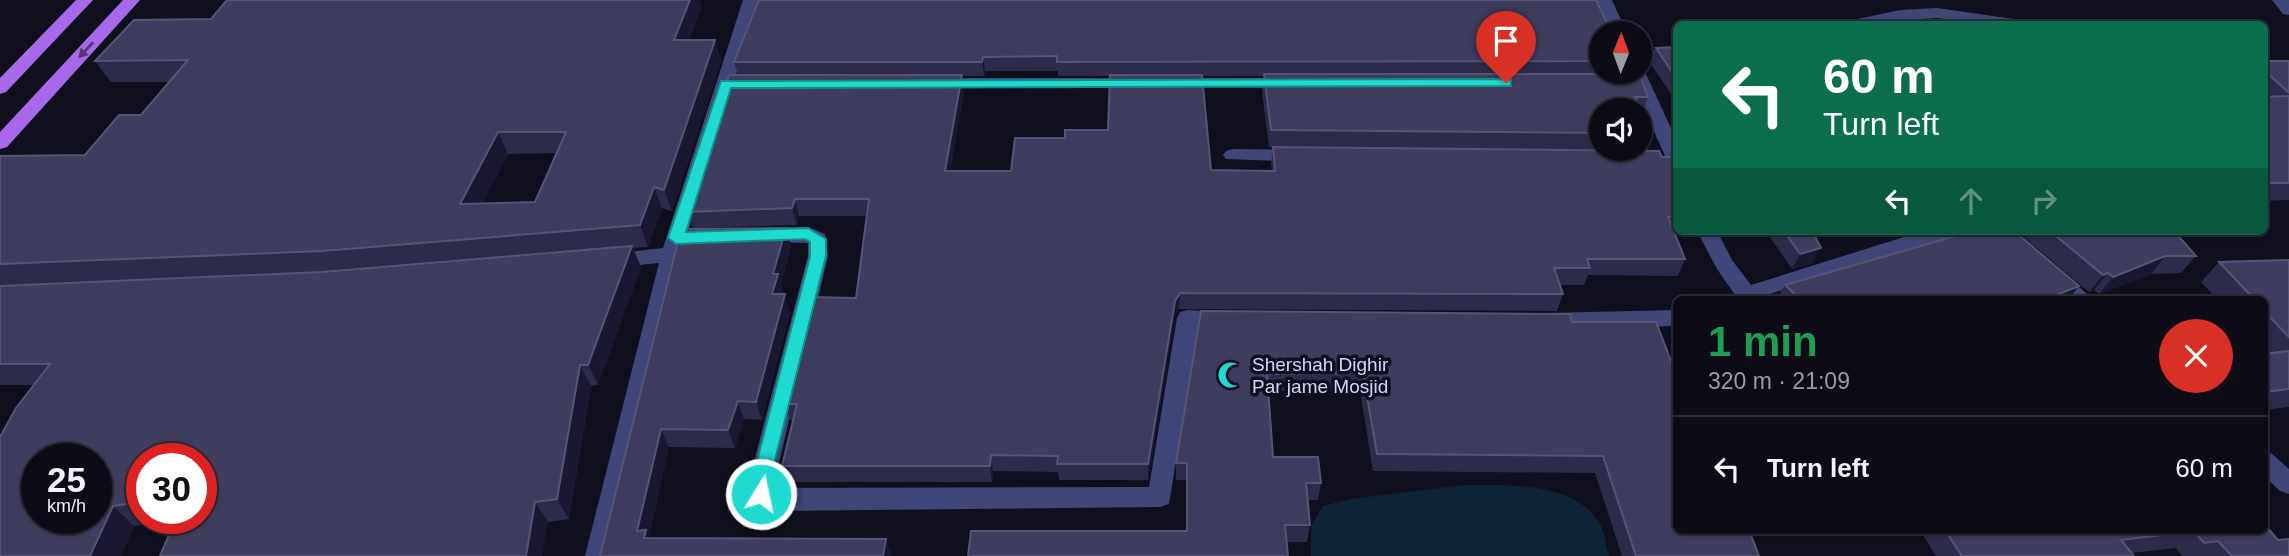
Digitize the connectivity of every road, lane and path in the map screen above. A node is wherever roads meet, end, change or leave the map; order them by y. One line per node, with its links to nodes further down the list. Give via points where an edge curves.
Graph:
1 (85, 0): 15 (main road)
2 (132, 0): 16 (main road, one-way to 16)
3 (751, 0): 26 (street, via 732,83)
4 (1604, 0): 7 (street)
5 (2280, 0): 6 (street)
6 (2289, 10)
7 (1614, 21)
8 (1869, 21): 9 (street, via 1894,13 1956,13)
9 (1999, 21)
10 (1673, 53): 11 (street)
11 (1652, 55)
12 (916, 83): 13 (street)
13 (1308, 83)
14 (1637, 84): 17 (street)
15 (0, 88)
16 (0, 143)
17 (1673, 152)
18 (1233, 155): 19 (street)
19 (1316, 156)
20 (1673, 158): 21 (street)
21 (1652, 159)
22 (1709, 235): 29 (street)
23 (1934, 235): 30 (street)
24 (742, 236): 33 (street, via 808,234 818,239 818,256 760,484 761,494 774,501 1160,498 1188,318)
25 (702, 237): 26 (street)
26 (673, 246): 28 (street); 37 (street)
27 (2031, 257): 31 (street)
28 (594, 263)
29 (1740, 296)
30 (1744, 296)
31 (2078, 296)
32 (1673, 318): 34 (street)
33 (1250, 319)
34 (1526, 321)
35 (2268, 465): 36 (street)
36 (2289, 484)
37 (598, 556)

